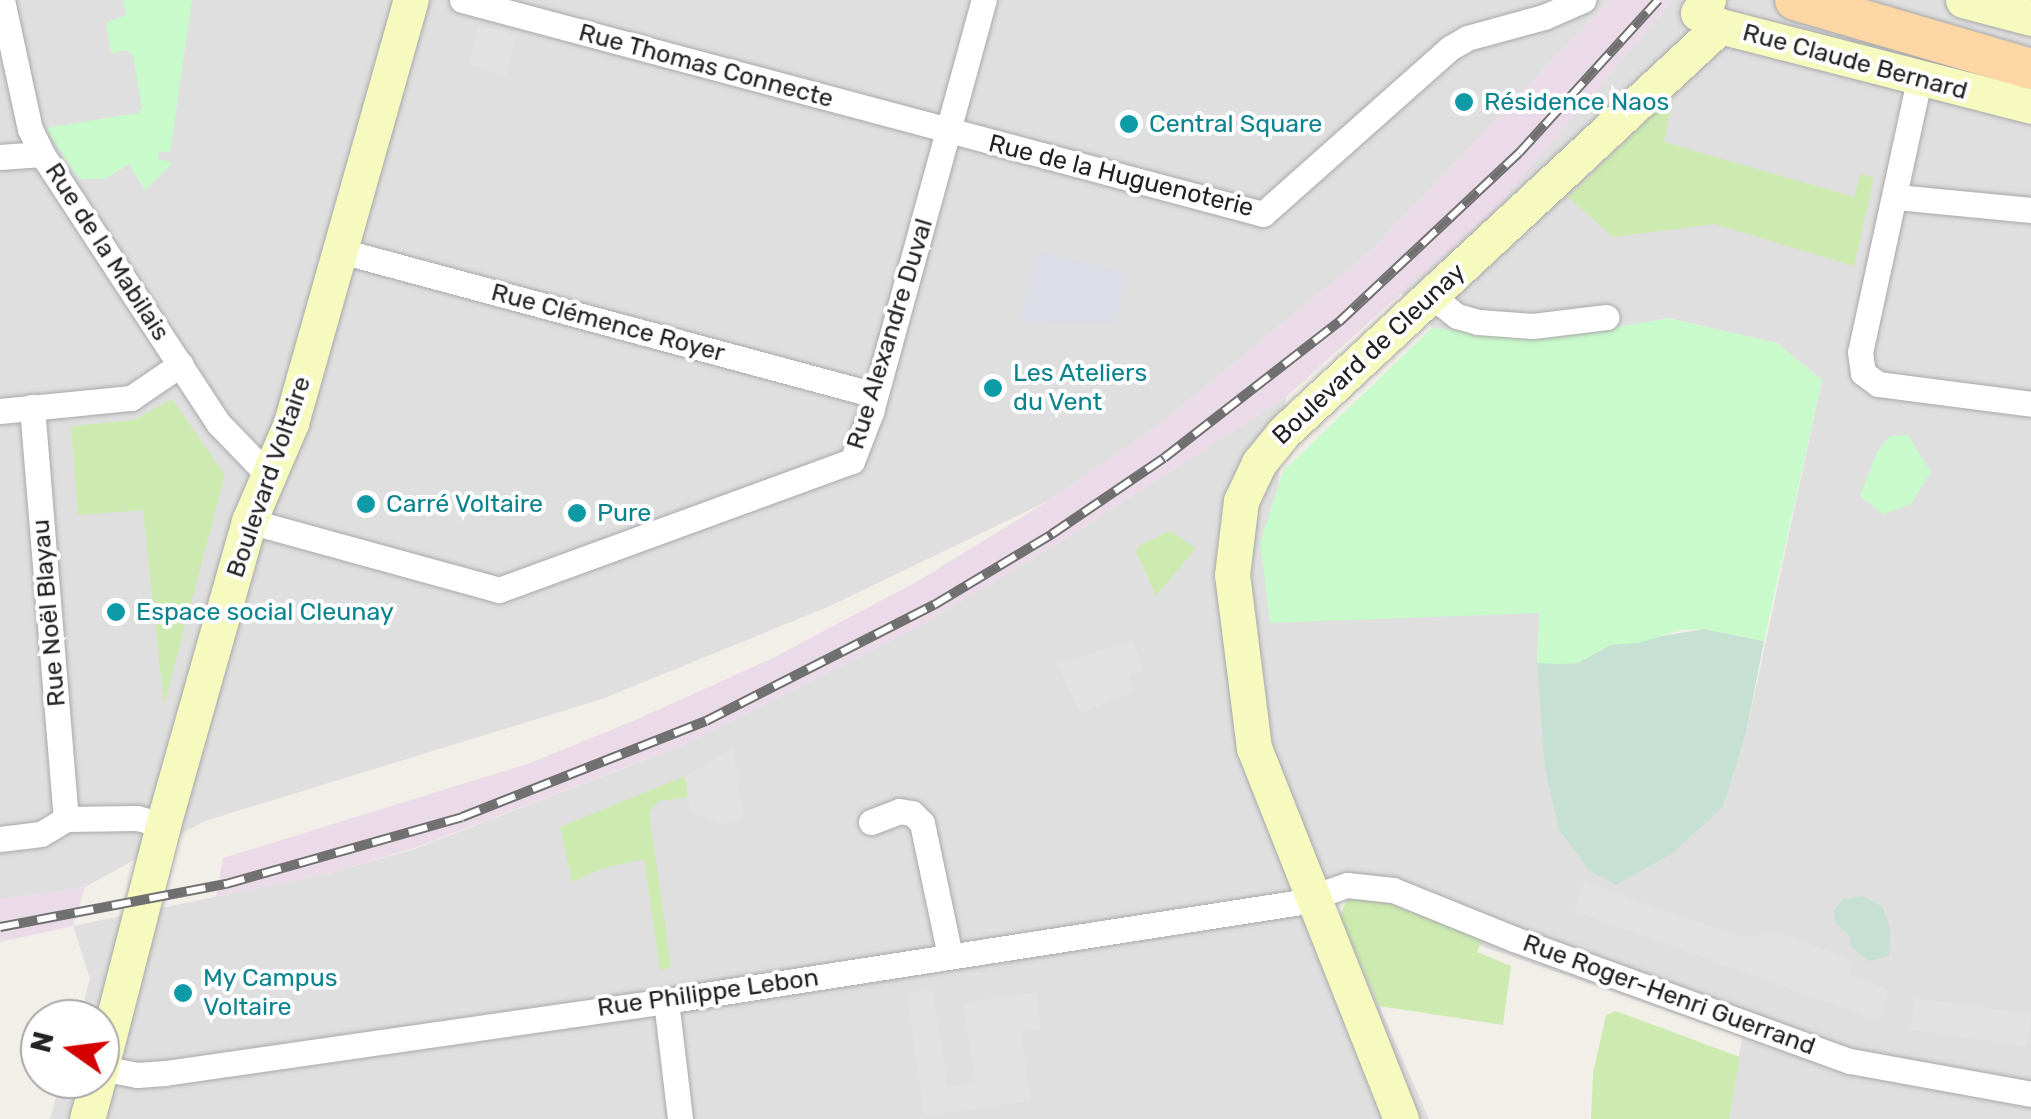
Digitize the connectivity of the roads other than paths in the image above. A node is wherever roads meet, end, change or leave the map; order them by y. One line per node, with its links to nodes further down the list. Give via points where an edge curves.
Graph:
1 (411, 0): 20 (main road, Boulevard Voltaire)
2 (462, 0): 15 (street, Rue Thomas Connecte)
3 (984, 0): 15 (street, Rue Alexandre Duval)
4 (1582, 0): 15 (street, Rue de la Huguenoterie, via 1450,48 1262,214)
5 (1795, 0): 10 (main road, Rue Claude Bernard)
6 (1963, 0): 9 (main road)
7 (2, 5): 16 (street, Rue de la Mabilais, via 30,129)
8 (1707, 11): 13 (main road, Rue Claude Bernard); 21 (main road, Boulevard de Cleunay, via 1634,101)
9 (2031, 18)
10 (1973, 52): 11 (main road, Rue Claude Bernard); 12 (main road, Rue Claude Bernard)
11 (2031, 58)
12 (2031, 69)
13 (1919, 80): 14 (main road, Rue Claude Bernard); 18 (street)
14 (2031, 106)
15 (949, 132): 24 (street, Rue Alexandre Duval)
16 (42, 154): 17 (street); 23 (street, Rue de la Mabilais)
17 (0, 156)
18 (1896, 197): 19 (street); 25 (street, via 1860,352 1862,373 1878,384)
19 (2031, 210)
20 (342, 251): 24 (street, Rue Clémence Royer); 28 (main road, Boulevard Voltaire, via 291,423)
21 (1432, 296): 22 (street, via 1457,316 1478,322 1533,326); 34 (main road, Boulevard de Cleunay, via 1269,447 1236,518 1232,576 1254,748)
22 (1606, 317)
23 (181, 364): 26 (street, via 131,398); 28 (street, Rue de la Mabilais, via 218,424)
24 (876, 395): 29 (street, Rue Alexandre Duval, via 858,453 843,466 499,590)
25 (2031, 404)
26 (32, 408): 27 (street); 30 (street, Rue Noël Blayau)
27 (0, 411)
28 (268, 475): 29 (main road, Boulevard Voltaire)
29 (249, 522): 32 (main road, Boulevard Voltaire)
30 (66, 820): 32 (street); 33 (street, via 42,834)
31 (871, 822): 35 (street, via 900,810 922,823)
32 (163, 824): 36 (main road, Boulevard Voltaire)
33 (0, 839)
34 (1313, 894): 35 (street, Rue Philippe Lebon, via 1295,904); 39 (street, Rue Roger-Henri Guerrand, via 1348,886 1393,890 1850,1060); 41 (main road, Boulevard de Cleunay)
35 (950, 956): 37 (street, Rue Philippe Lebon)
36 (118, 999)
37 (666, 1001): 38 (street, Rue Philippe Lebon, via 165,1073); 40 (street)
38 (120, 1072)
39 (2031, 1094)
40 (680, 1119)
41 (1400, 1119)

